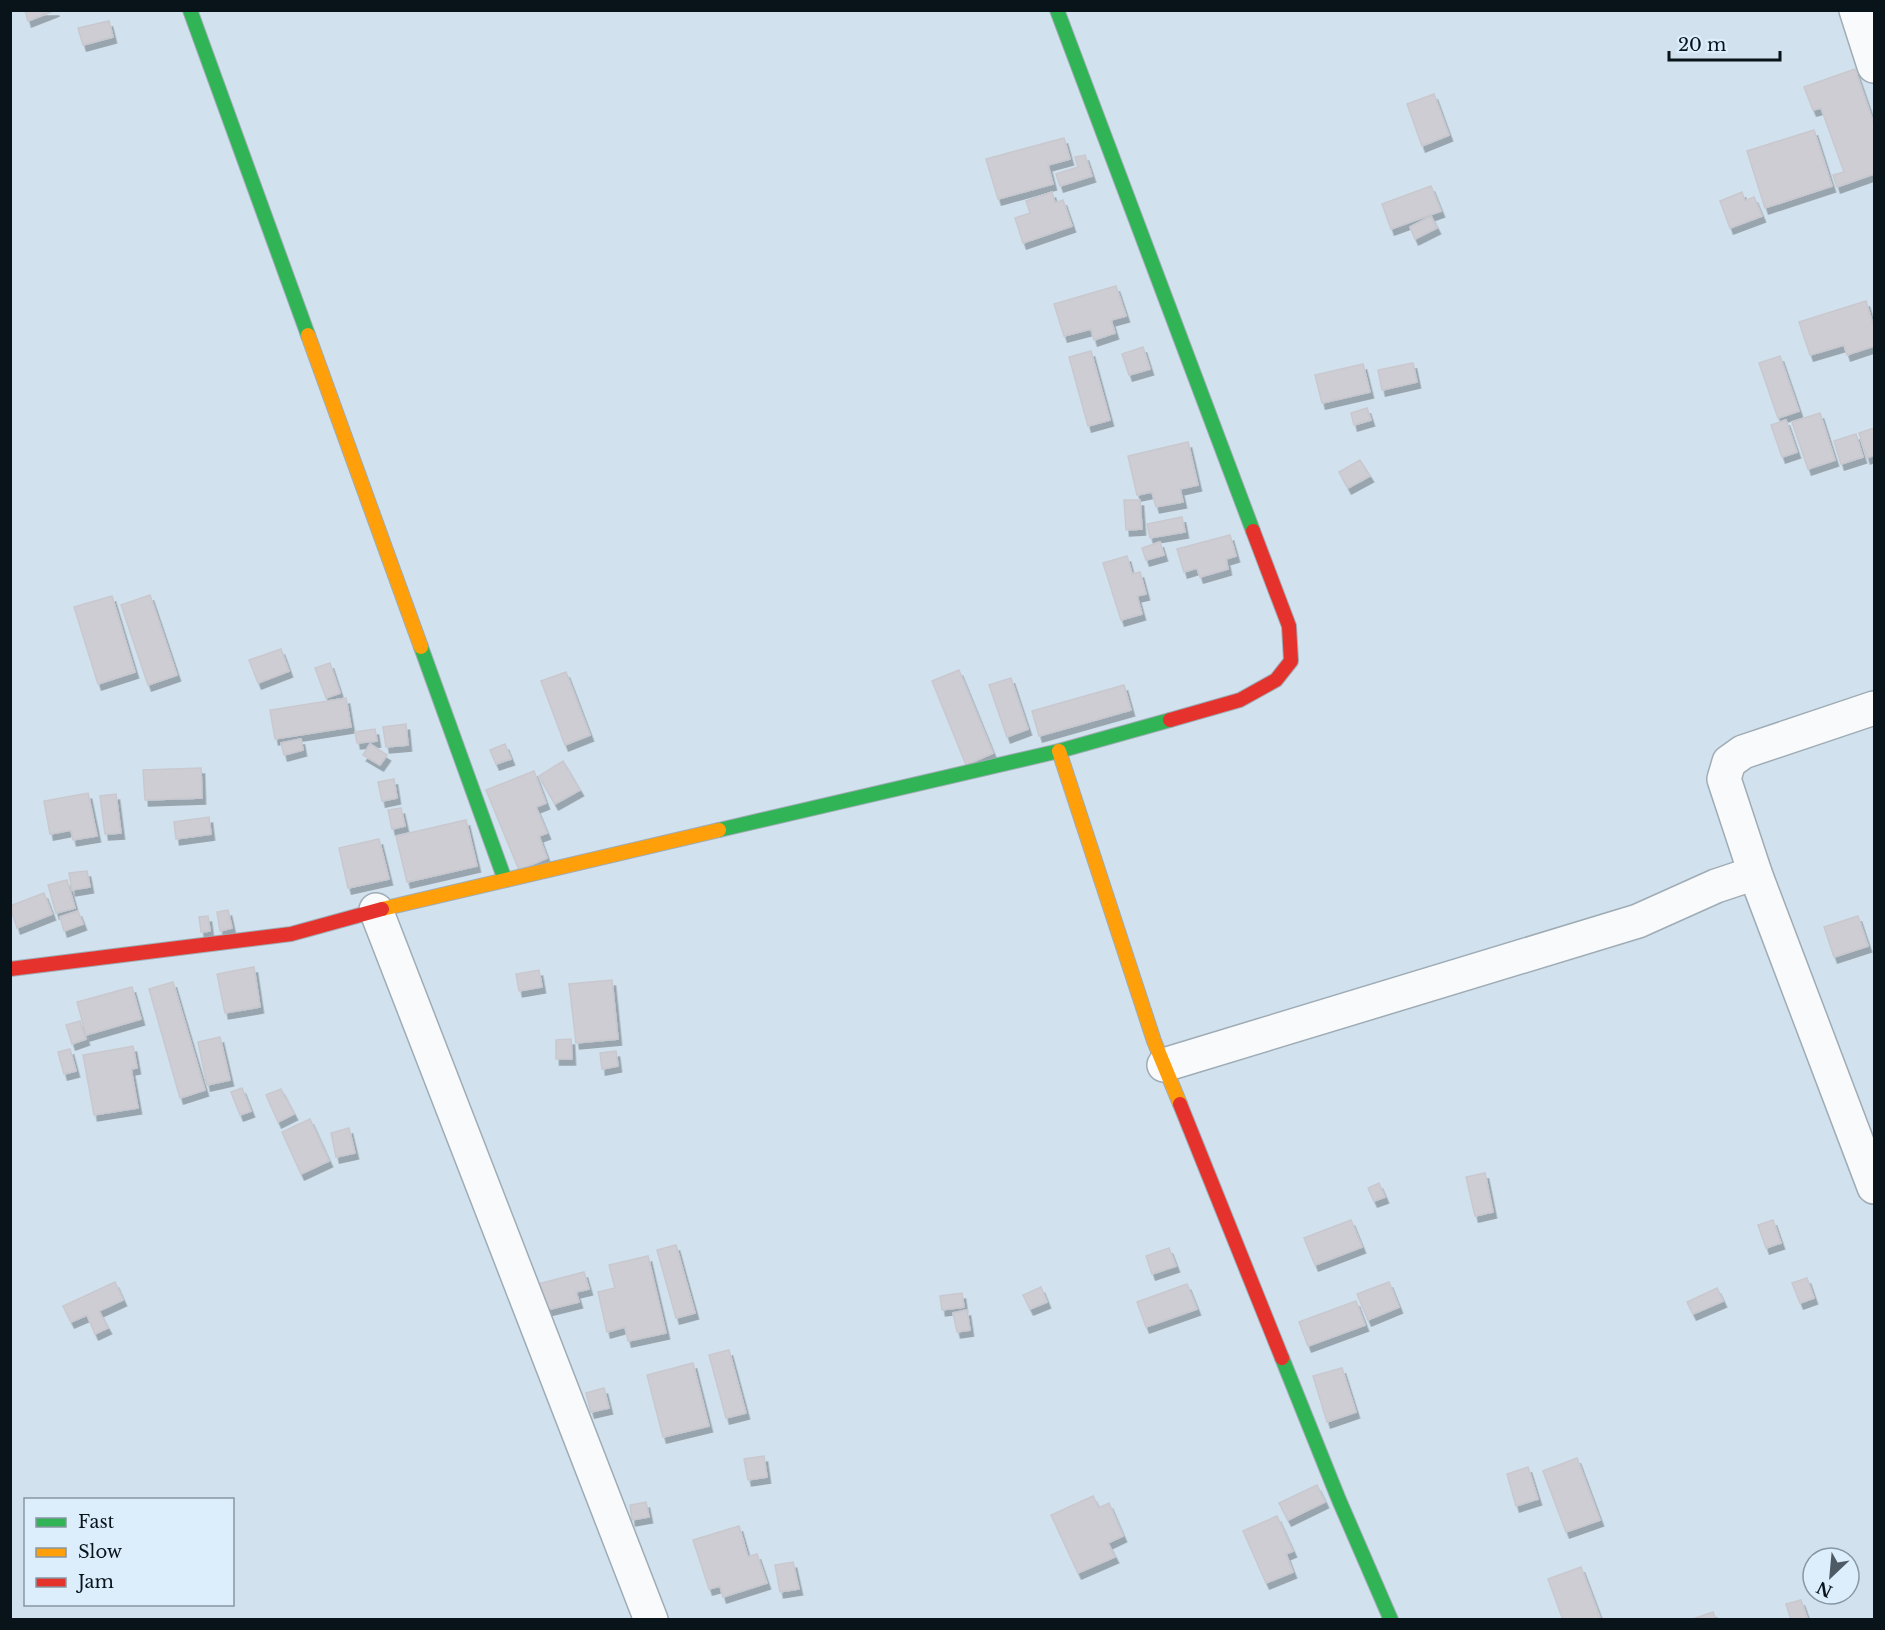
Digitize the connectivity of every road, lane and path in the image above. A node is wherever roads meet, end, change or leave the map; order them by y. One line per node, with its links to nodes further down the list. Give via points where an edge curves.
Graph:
1 (190, 10): 8 (street)
2 (1057, 10): 6 (street, via 1289,626 1291,661 1276,680 1240,700)
3 (1856, 10): 4 (street)
4 (1875, 66)
5 (1875, 708): 7 (street, via 1743,752 1729,762 1724,779)
6 (1059, 751): 8 (street); 11 (street)
7 (1755, 873): 11 (street, via 1638,921); 12 (street)
8 (505, 880): 9 (street)
9 (376, 910): 10 (street, via 291,934); 13 (street)
10 (10, 969)
11 (1164, 1065): 14 (street)
12 (1875, 1187)
13 (651, 1620)
14 (1391, 1620)

